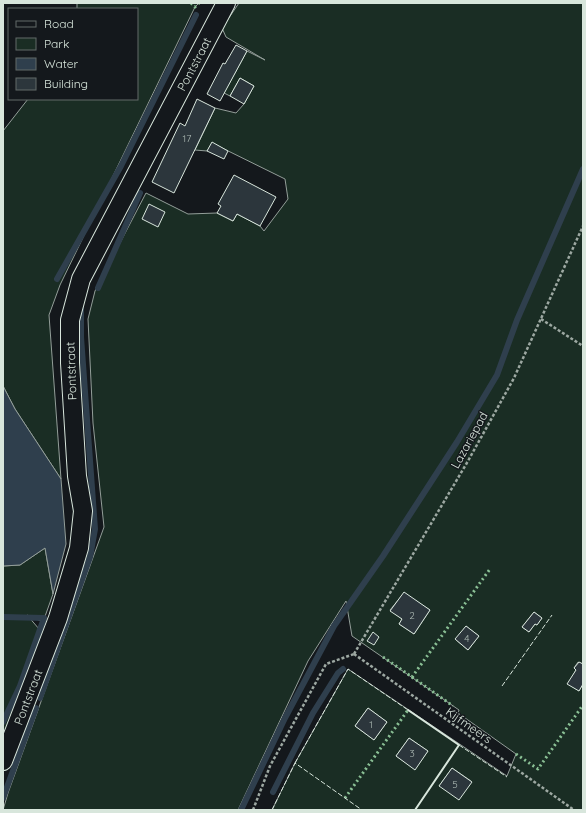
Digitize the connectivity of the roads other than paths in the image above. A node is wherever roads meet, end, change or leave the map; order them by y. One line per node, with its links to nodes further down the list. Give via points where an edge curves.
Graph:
1 (226, 3): 2 (street, Pontstraat, via 81,279 70,320 77,476 83,511 79,548 58,618)
2 (3, 761)

